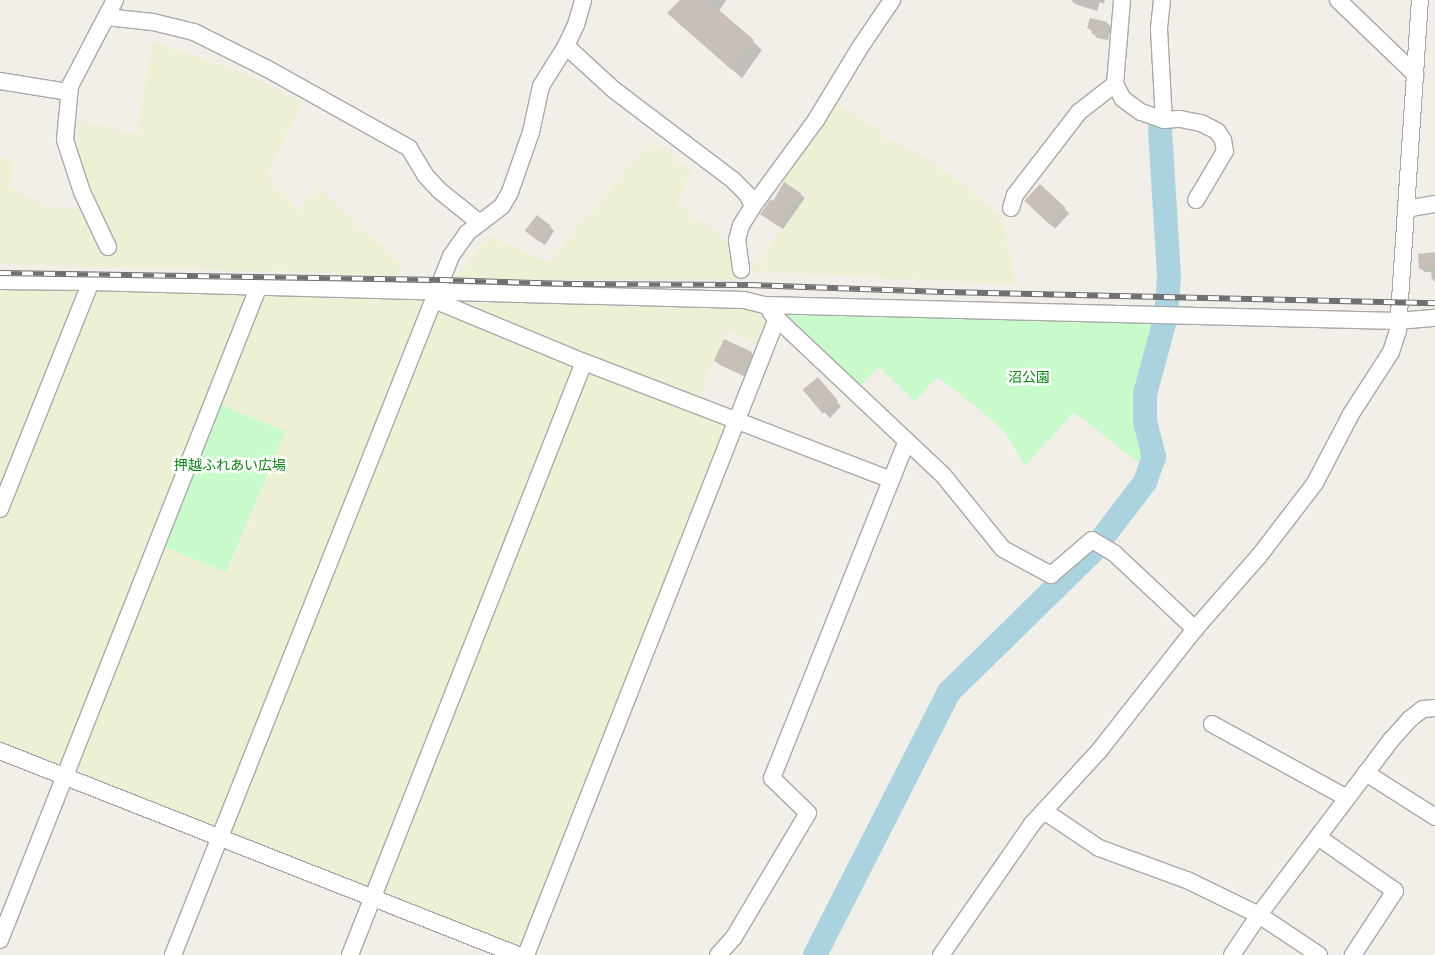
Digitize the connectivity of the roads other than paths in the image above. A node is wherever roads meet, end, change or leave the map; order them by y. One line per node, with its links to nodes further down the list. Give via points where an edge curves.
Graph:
1 (115, 0): 8 (street)
2 (583, 0): 9 (street)
3 (892, 0): 17 (street, via 858,49 816,120)
4 (1122, 0): 12 (street)
5 (1162, 0): 14 (street, via 1159,29)
6 (1338, 0): 10 (street)
7 (1420, 0): 10 (street)
8 (106, 17): 13 (street); 20 (street, via 153,22 194,32 266,68 409,148 425,175 440,191)
9 (566, 46): 17 (street, via 614,90 733,180); 20 (street, via 541,86 531,132 510,192 502,206)
10 (1415, 74): 19 (street)
11 (0, 81): 13 (street)
12 (1115, 84): 14 (street, via 1123,99 1140,112); 18 (street, via 1079,112 1015,196)
13 (69, 92): 21 (street, via 66,140 82,192)
14 (1164, 120): 15 (street, via 1201,123 1217,131 1223,140 1225,151)
15 (1196, 200)
16 (1435, 204): 19 (street)
17 (753, 206): 22 (street, via 737,240)
18 (1011, 208)
19 (1406, 210): 30 (street)
20 (480, 223): 26 (street, via 451,256)
21 (108, 247)
22 (741, 270)
23 (0, 281): 24 (street)
24 (91, 282): 25 (street); 35 (street)
25 (258, 288): 26 (street); 41 (street)
26 (435, 297): 27 (street); 31 (street); 45 (street)
27 (760, 301): 28 (street); 30 (street)
28 (777, 318): 32 (street); 33 (street)
29 (1435, 318): 30 (street)
30 (1398, 320): 36 (street, via 1391,352 1351,414 1315,483)
31 (584, 362): 32 (street); 47 (street)
32 (736, 422): 34 (street); 54 (street)
33 (906, 441): 34 (street); 36 (street, via 943,475 1003,549 1051,575 1092,540 1115,554)
34 (891, 480): 55 (street, via 772,778 808,813 734,937)
35 (0, 509)
36 (1196, 630): 43 (street, via 1099,751)
37 (1435, 708): 40 (street, via 1422,709 1410,719)
38 (1212, 724): 42 (street)
39 (0, 751): 41 (street)
40 (1366, 774): 42 (street); 44 (street)
41 (66, 777): 45 (street); 49 (street)
42 (1348, 798): 46 (street)
43 (1044, 811): 48 (street, via 1099,848 1187,880); 50 (street, via 1032,824)
44 (1435, 817)
45 (220, 837): 47 (street); 51 (street)
46 (1318, 837): 48 (street); 58 (street, via 1395,891)
47 (372, 896): 52 (street); 53 (street)
48 (1259, 915): 56 (street); 57 (street)
49 (0, 940)
50 (947, 953)
51 (173, 955)
52 (350, 955)
53 (518, 955)
54 (526, 955)
55 (718, 955)
56 (1232, 955)
57 (1319, 955)
58 (1353, 955)

